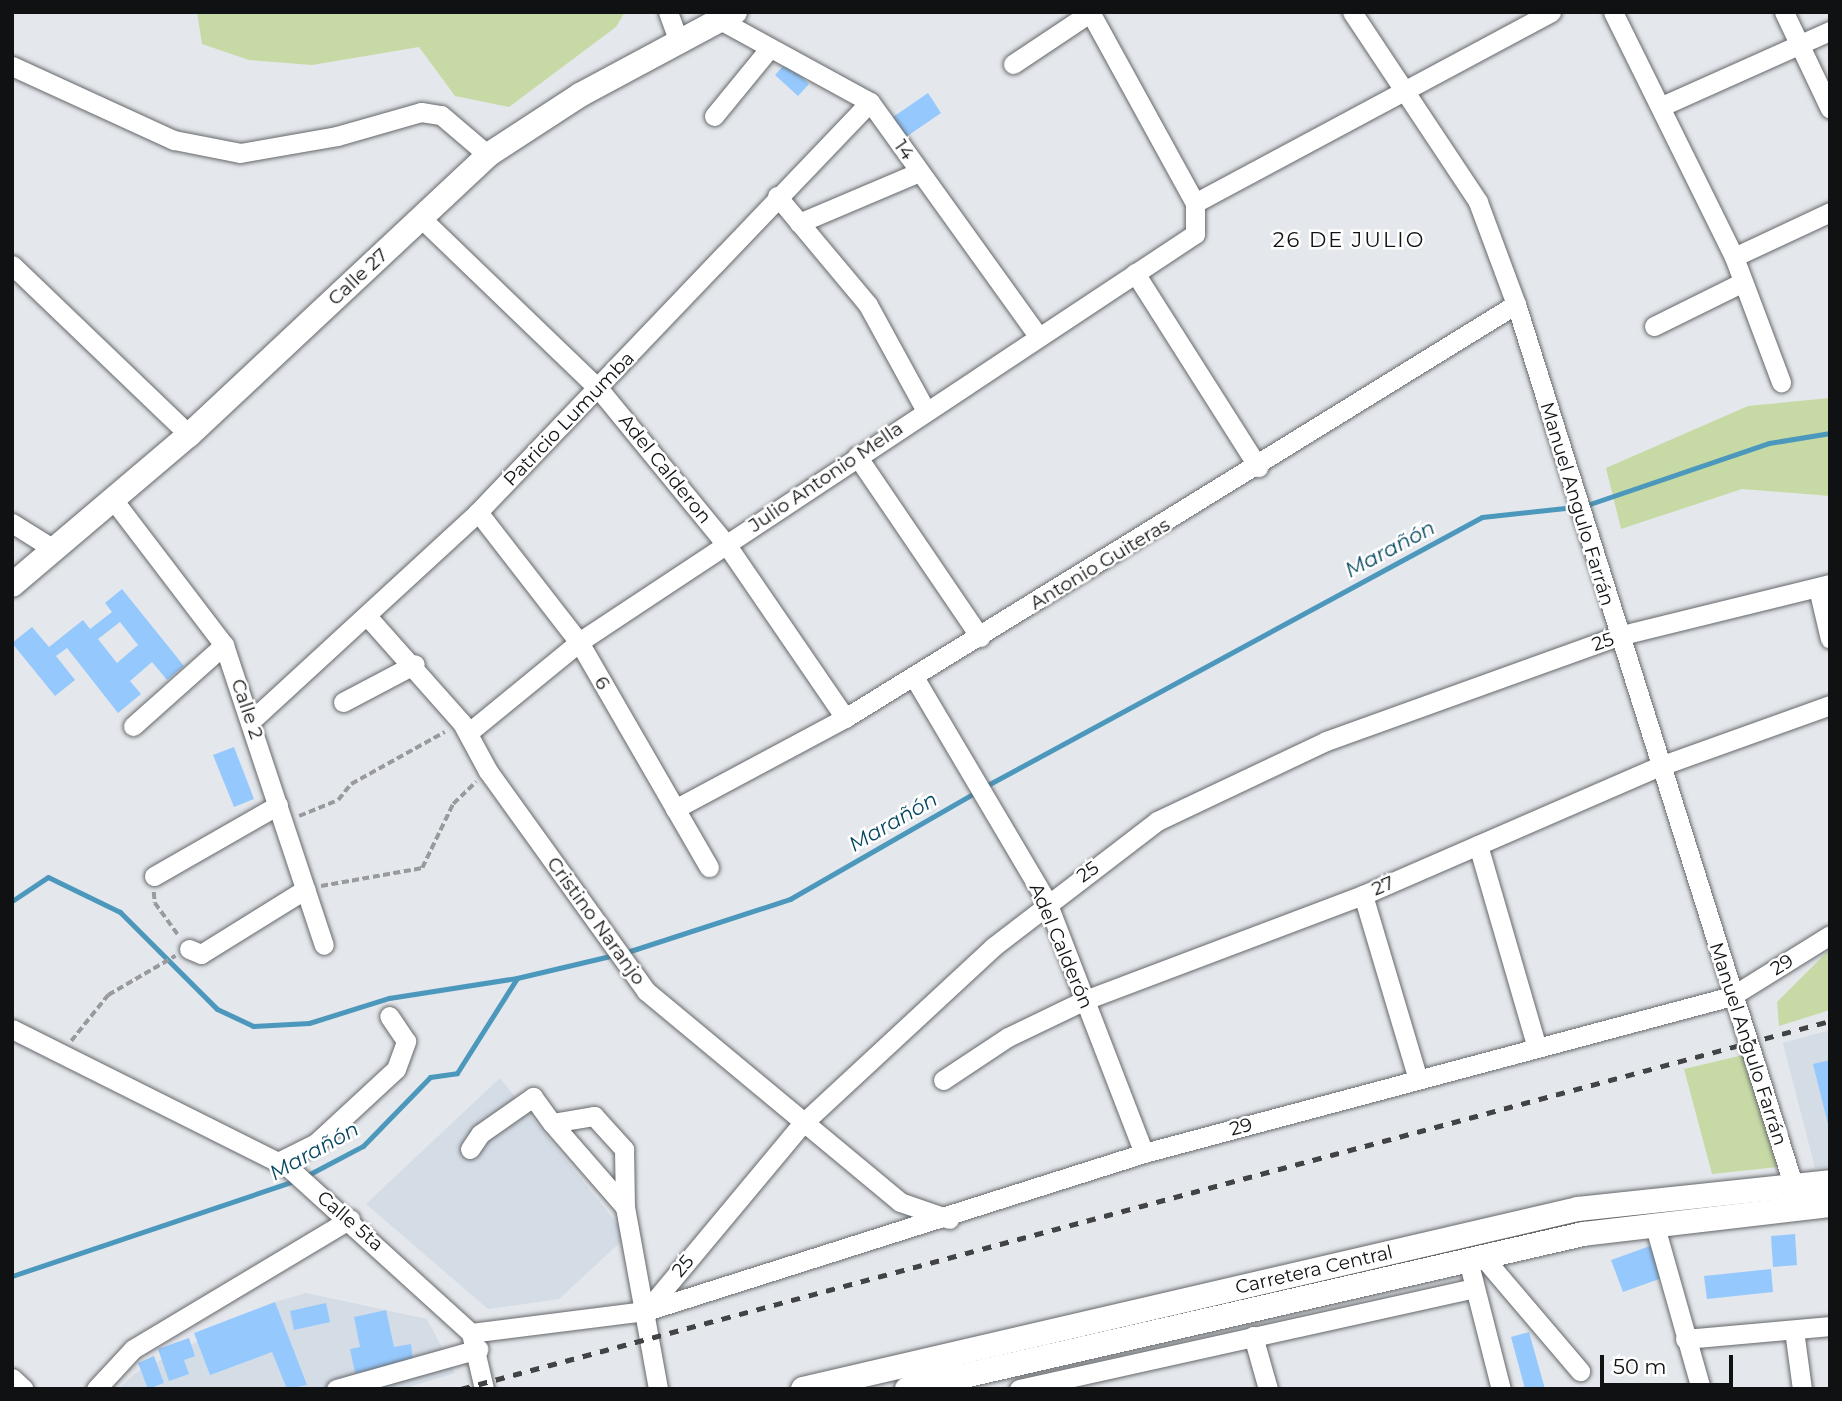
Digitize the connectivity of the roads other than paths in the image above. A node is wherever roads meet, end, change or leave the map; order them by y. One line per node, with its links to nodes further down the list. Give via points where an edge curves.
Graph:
1 (668, 12): 9 (street)
2 (1090, 12): 12 (street); 22 (street)
3 (1352, 12): 14 (street, Manuel Angulo Farrán)
4 (1551, 12): 14 (street)
5 (1613, 12): 16 (street)
6 (1784, 12): 10 (street)
7 (728, 16): 9 (main road, Calle 27); 11 (street, 14)
8 (1830, 31): 10 (street)
9 (678, 39): 19 (main road, Calle 27)
10 (1800, 44): 16 (street); 17 (street)
11 (768, 50): 15 (street, 14); 18 (street)
12 (1013, 64)
13 (12, 66): 19 (street, via 174,140 227,150 337,136 421,112 441,115)
14 (1408, 91): 22 (street); 30 (street, Manuel Angulo Farrán, via 1478,202)
15 (870, 102): 20 (street, 14); 21 (street, Patricio Lumumba)
16 (1662, 106): 26 (street)
17 (1830, 109)
18 (714, 116)
19 (488, 155): 24 (main road, Calle 27)
20 (919, 172): 25 (street); 32 (street, 14)
21 (777, 196): 25 (street); 34 (street, Patricio Lumumba)
22 (1195, 204): 28 (street, Julio Antonio Mella, via 1195,234)
23 (1830, 212): 26 (street)
24 (421, 218): 34 (street, Adel Calderon); 36 (main road, Calle 27)
25 (799, 223): 35 (street, via 867,305)
26 (1734, 257): 29 (street)
27 (12, 265): 36 (street)
28 (1135, 273): 32 (street, Julio Antonio Mella); 38 (street)
29 (1743, 282): 31 (street); 33 (street)
30 (1516, 304): 38 (street, Antonio Guiteras); 47 (street, Manuel Angulo Farrán)
31 (1654, 326)
32 (1039, 337): 35 (street, Julio Antonio Mella)
33 (1781, 382)
34 (599, 389): 40 (street, Patricio Lumumba); 42 (street, Adel Calderon)
35 (926, 411): 37 (street, Julio Antonio Mella)
36 (189, 435): 39 (main road, Calle 27)
37 (857, 456): 42 (street, Julio Antonio Mella); 48 (street)
38 (1258, 467): 48 (street, Antonio Guiteras)
39 (115, 502): 43 (main road, Calle 27); 51 (street, Calle 2)
40 (478, 512): 46 (street, Patricio Lumumba); 50 (street, 6)
41 (12, 523): 43 (street)
42 (726, 544): 50 (street, Julio Antonio Mella); 56 (street, Adel Calderon)
43 (55, 550): 44 (main road, Calle 27)
44 (12, 585)
45 (1824, 586): 47 (street, 25); 49 (street)
46 (367, 616): 52 (street, Cristino Naranjo); 57 (street, Patricio Lumumba)
47 (1618, 636): 60 (street, Manuel Angulo Farrán); 68 (street, 25, via 1314,747 1157,821)
48 (980, 637): 53 (street, Antonio Guiteras)
49 (1830, 639)
50 (579, 642): 59 (street, Julio Antonio Mella); 61 (street, 6)
51 (224, 645): 57 (street, Calle 2); 58 (street)
52 (415, 664): 54 (street); 59 (street, Cristino Naranjo)
53 (914, 677): 56 (street, Antonio Guiteras); 68 (street, Adel Calderón)
54 (343, 702)
55 (1830, 705): 60 (street, 27)
56 (845, 718): 61 (street, Antonio Guiteras)
57 (252, 720): 62 (street, Calle 2)
58 (133, 726)
59 (465, 728): 80 (street, Cristino Naranjo, via 488,771 634,975)
60 (1660, 766): 63 (street, 27); 72 (street, Manuel Angulo Farrán)
61 (675, 809): 64 (street, 6)
62 (281, 813): 65 (street); 66 (street, Calle 2)
63 (1478, 845): 67 (street, 27); 76 (street)
64 (709, 867)
65 (154, 876)
66 (306, 889): 70 (street, Calle 2); 71 (street, via 201,954)
67 (1363, 895): 73 (street, 27); 77 (street)
68 (1047, 902): 73 (street, Adel Calderón); 80 (street, 25)
69 (1830, 935): 72 (street, 29)
70 (324, 945)
71 (183, 952)
72 (1732, 996): 76 (street, 29); 85 (street, Manuel Angulo Farrán)
73 (1085, 1000): 78 (street, 27, via 1008,1037); 82 (street, Adel Calderón)
74 (389, 1016): 83 (street, via 406,1041 396,1069 316,1143)
75 (12, 1029): 83 (street, Calle 5ta)
76 (1537, 1048): 77 (street, 29)
77 (1418, 1079): 82 (street, 29)
78 (943, 1080)
79 (552, 1123): 81 (street, via 533,1097 480,1134); 87 (street); 87 (street, via 594,1116 624,1149)
80 (801, 1125): 89 (street, Cristino Naranjo, via 901,1202); 93 (street, 25)
81 (470, 1149)
82 (1144, 1153): 89 (street, 29)
83 (283, 1164): 88 (street, Calle 5ta)
84 (1830, 1181): 85 (main road, Carretera Central)
85 (1793, 1184): 106 (main road, Carretera Central, via 1578,1209)
86 (1830, 1205): 90 (main road, Carretera Central)
87 (625, 1207): 93 (street)
88 (350, 1219): 98 (street, Calle 5ta); 102 (street, via 134,1349)
89 (949, 1219): 93 (street, 29)
90 (1654, 1223): 91 (main road, Carretera Central); 97 (street)
91 (1476, 1259): 92 (street); 99 (street); 107 (main road, Carretera Central)
92 (1474, 1288): 96 (street); 110 (street)
93 (646, 1311): 98 (street); 105 (street)
94 (1830, 1326): 95 (street)
95 (1794, 1329): 97 (street); 112 (street)
96 (1254, 1336): 108 (street); 109 (street)
97 (1685, 1339): 111 (street)
98 (475, 1341): 103 (street); 104 (street)
99 (1580, 1371)
100 (12, 1378): 101 (street)
101 (24, 1389)
102 (96, 1389)
103 (336, 1389)
104 (484, 1389)
105 (658, 1389)
106 (803, 1389)
107 (907, 1389)
108 (1019, 1389)
109 (1268, 1389)
110 (1501, 1389)
111 (1701, 1389)
112 (1802, 1389)

